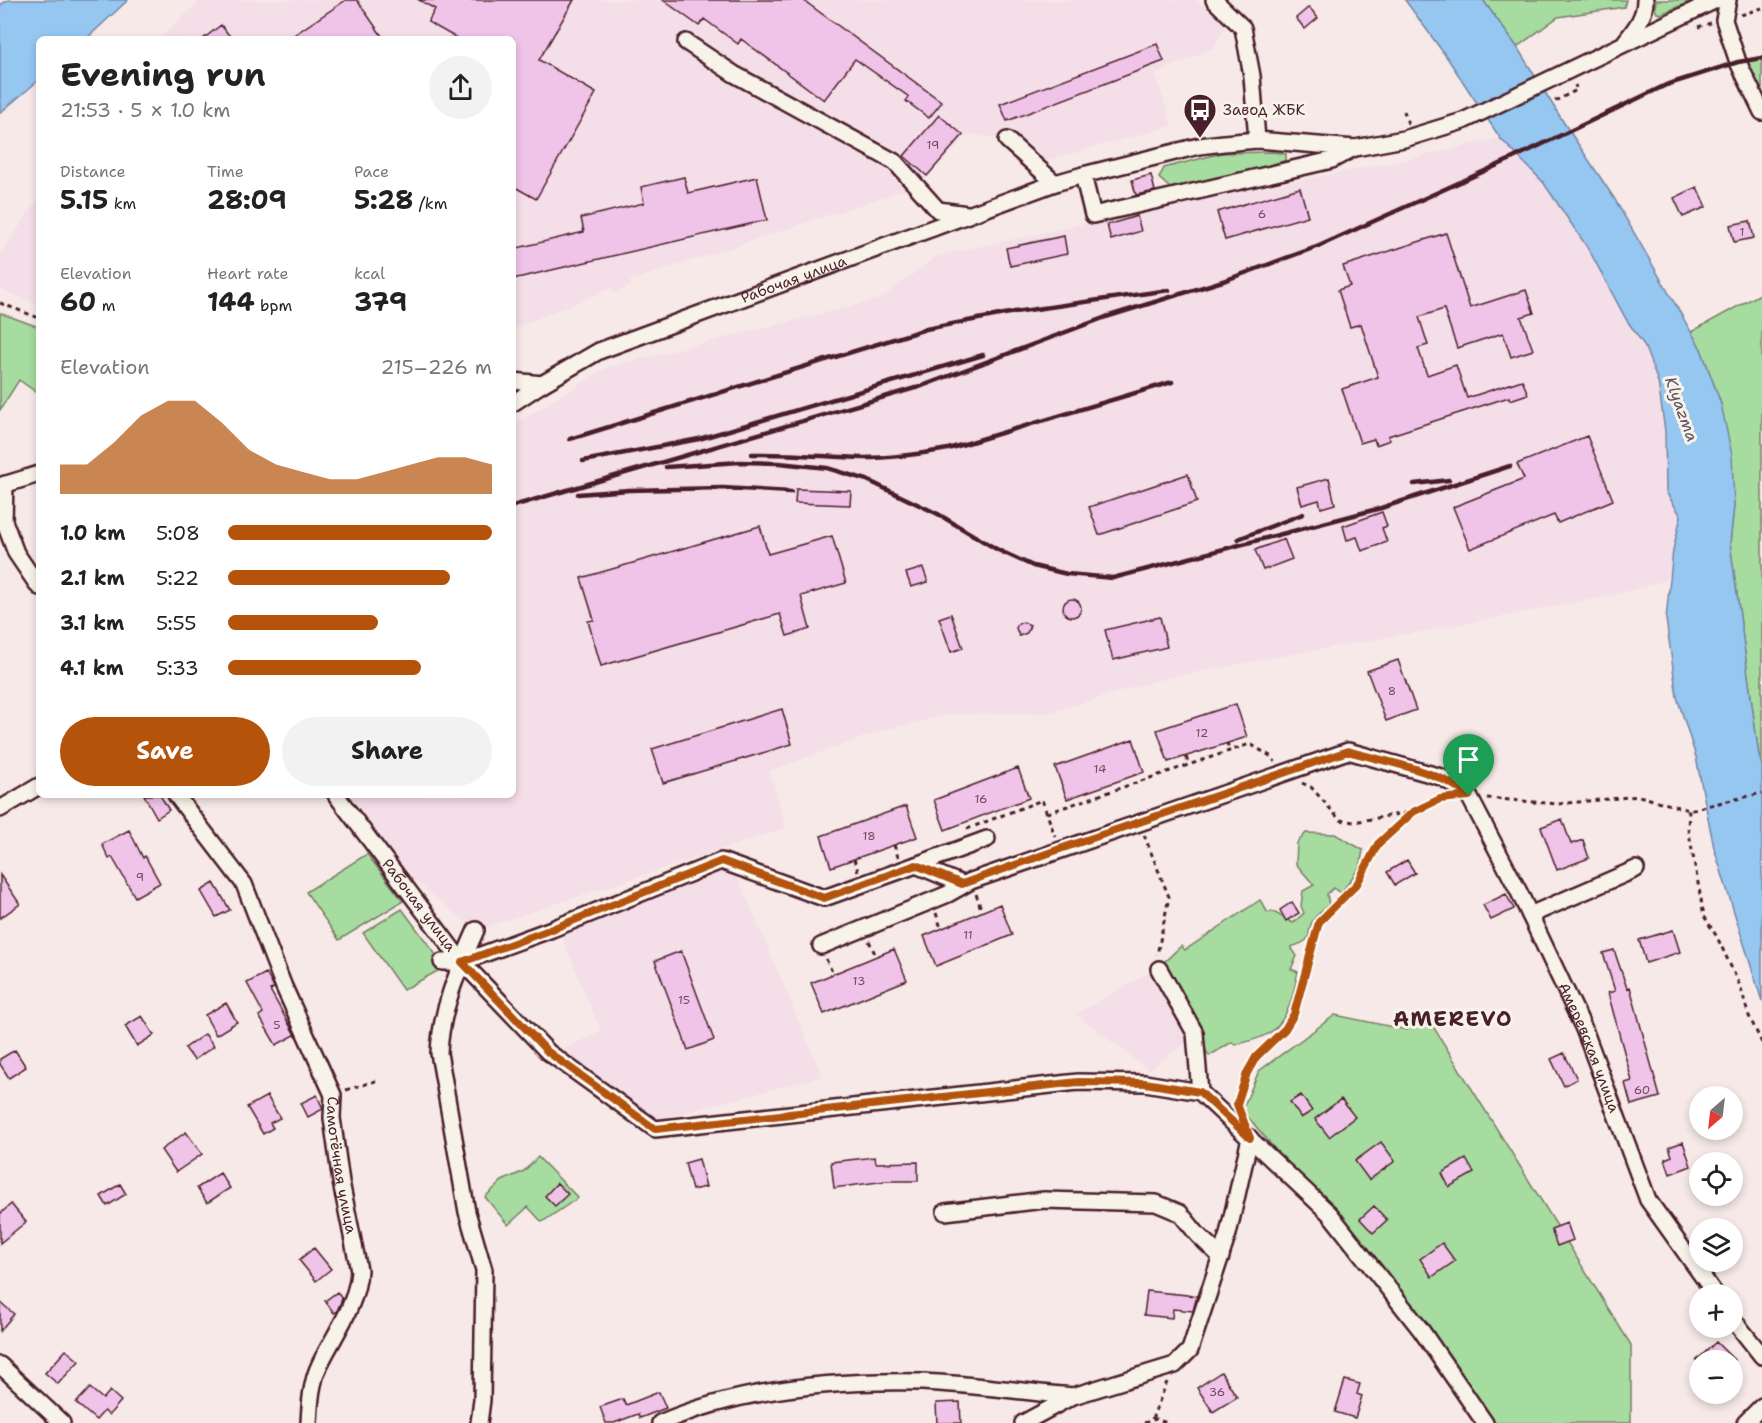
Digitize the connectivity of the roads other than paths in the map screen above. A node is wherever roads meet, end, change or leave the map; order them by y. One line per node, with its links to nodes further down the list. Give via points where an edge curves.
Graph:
1 (1214, 0): 9 (street, via 1243,28)
2 (1645, 0): 6 (street, via 1639,25)
3 (1716, 0): 6 (street)
4 (1728, 0): 7 (street, via 1724,20 1738,62)
5 (686, 42): 13 (street, via 734,74 895,162 938,210)
6 (1621, 46): 10 (street, via 1569,78 1463,121 1404,139)
7 (1762, 112)
8 (1007, 140): 12 (street)
9 (1257, 140): 10 (street, Рабочая улица); 11 (street, Рабочая улица, via 1199,146)
10 (1355, 148): 11 (street, via 1332,160 1093,215)
11 (1083, 175): 12 (street, Рабочая улица)
12 (1055, 183): 13 (street, Рабочая улица)
13 (970, 215): 15 (street, Рабочая улица, via 599,351)
14 (516, 381): 15 (street)
15 (542, 384): 16 (street, Рабочая улица)
16 (516, 401)
17 (36, 475): 18 (street)
18 (2, 485): 19 (street, via 4,521 16,554)
19 (36, 583)
20 (36, 788): 23 (street)
21 (179, 798): 45 (street, Самотёчная улица, via 243,884 333,1095 332,1118 359,1270 358,1285 344,1322 318,1366)
22 (338, 798): 32 (street, Рабочая улица)
23 (0, 809)
24 (987, 839): 25 (street, Рабочая улица)
25 (916, 865): 27 (street); 32 (street, Рабочая улица, via 824,898 722,861 713,869)
26 (1636, 869): 28 (street)
27 (962, 884): 28 (street, Амеревская улица, via 1348,751 1441,777 1469,796); 30 (street, via 948,894)
28 (1530, 915): 38 (street, Амеревская улица, via 1584,1029 1648,1200)
29 (476, 930): 32 (street)
30 (821, 946)
31 (442, 962): 32 (street)
32 (462, 962): 34 (street, via 548,1052 655,1129 1078,1082 1145,1083); 46 (street, via 445,1008 439,1053 467,1212 484,1270)
33 (1159, 969): 34 (street, via 1195,1033)
34 (1200, 1092): 35 (street)
35 (1250, 1138): 37 (street); 49 (street, via 1330,1214 1421,1330)
36 (945, 1212): 37 (street, via 1044,1200 1156,1203 1180,1213)
37 (1221, 1257): 42 (street, via 1190,1350 1175,1365)
38 (1707, 1284)
39 (1743, 1332): 40 (street)
40 (1759, 1353)
41 (0, 1365): 44 (street)
42 (1073, 1396): 47 (street, via 923,1382 858,1383 802,1387 728,1400); 48 (street)
43 (1762, 1406): 50 (street)
44 (62, 1423)
45 (309, 1423)
46 (479, 1423)
47 (660, 1423)
48 (1023, 1423)
49 (1485, 1423)
50 (1745, 1423)

